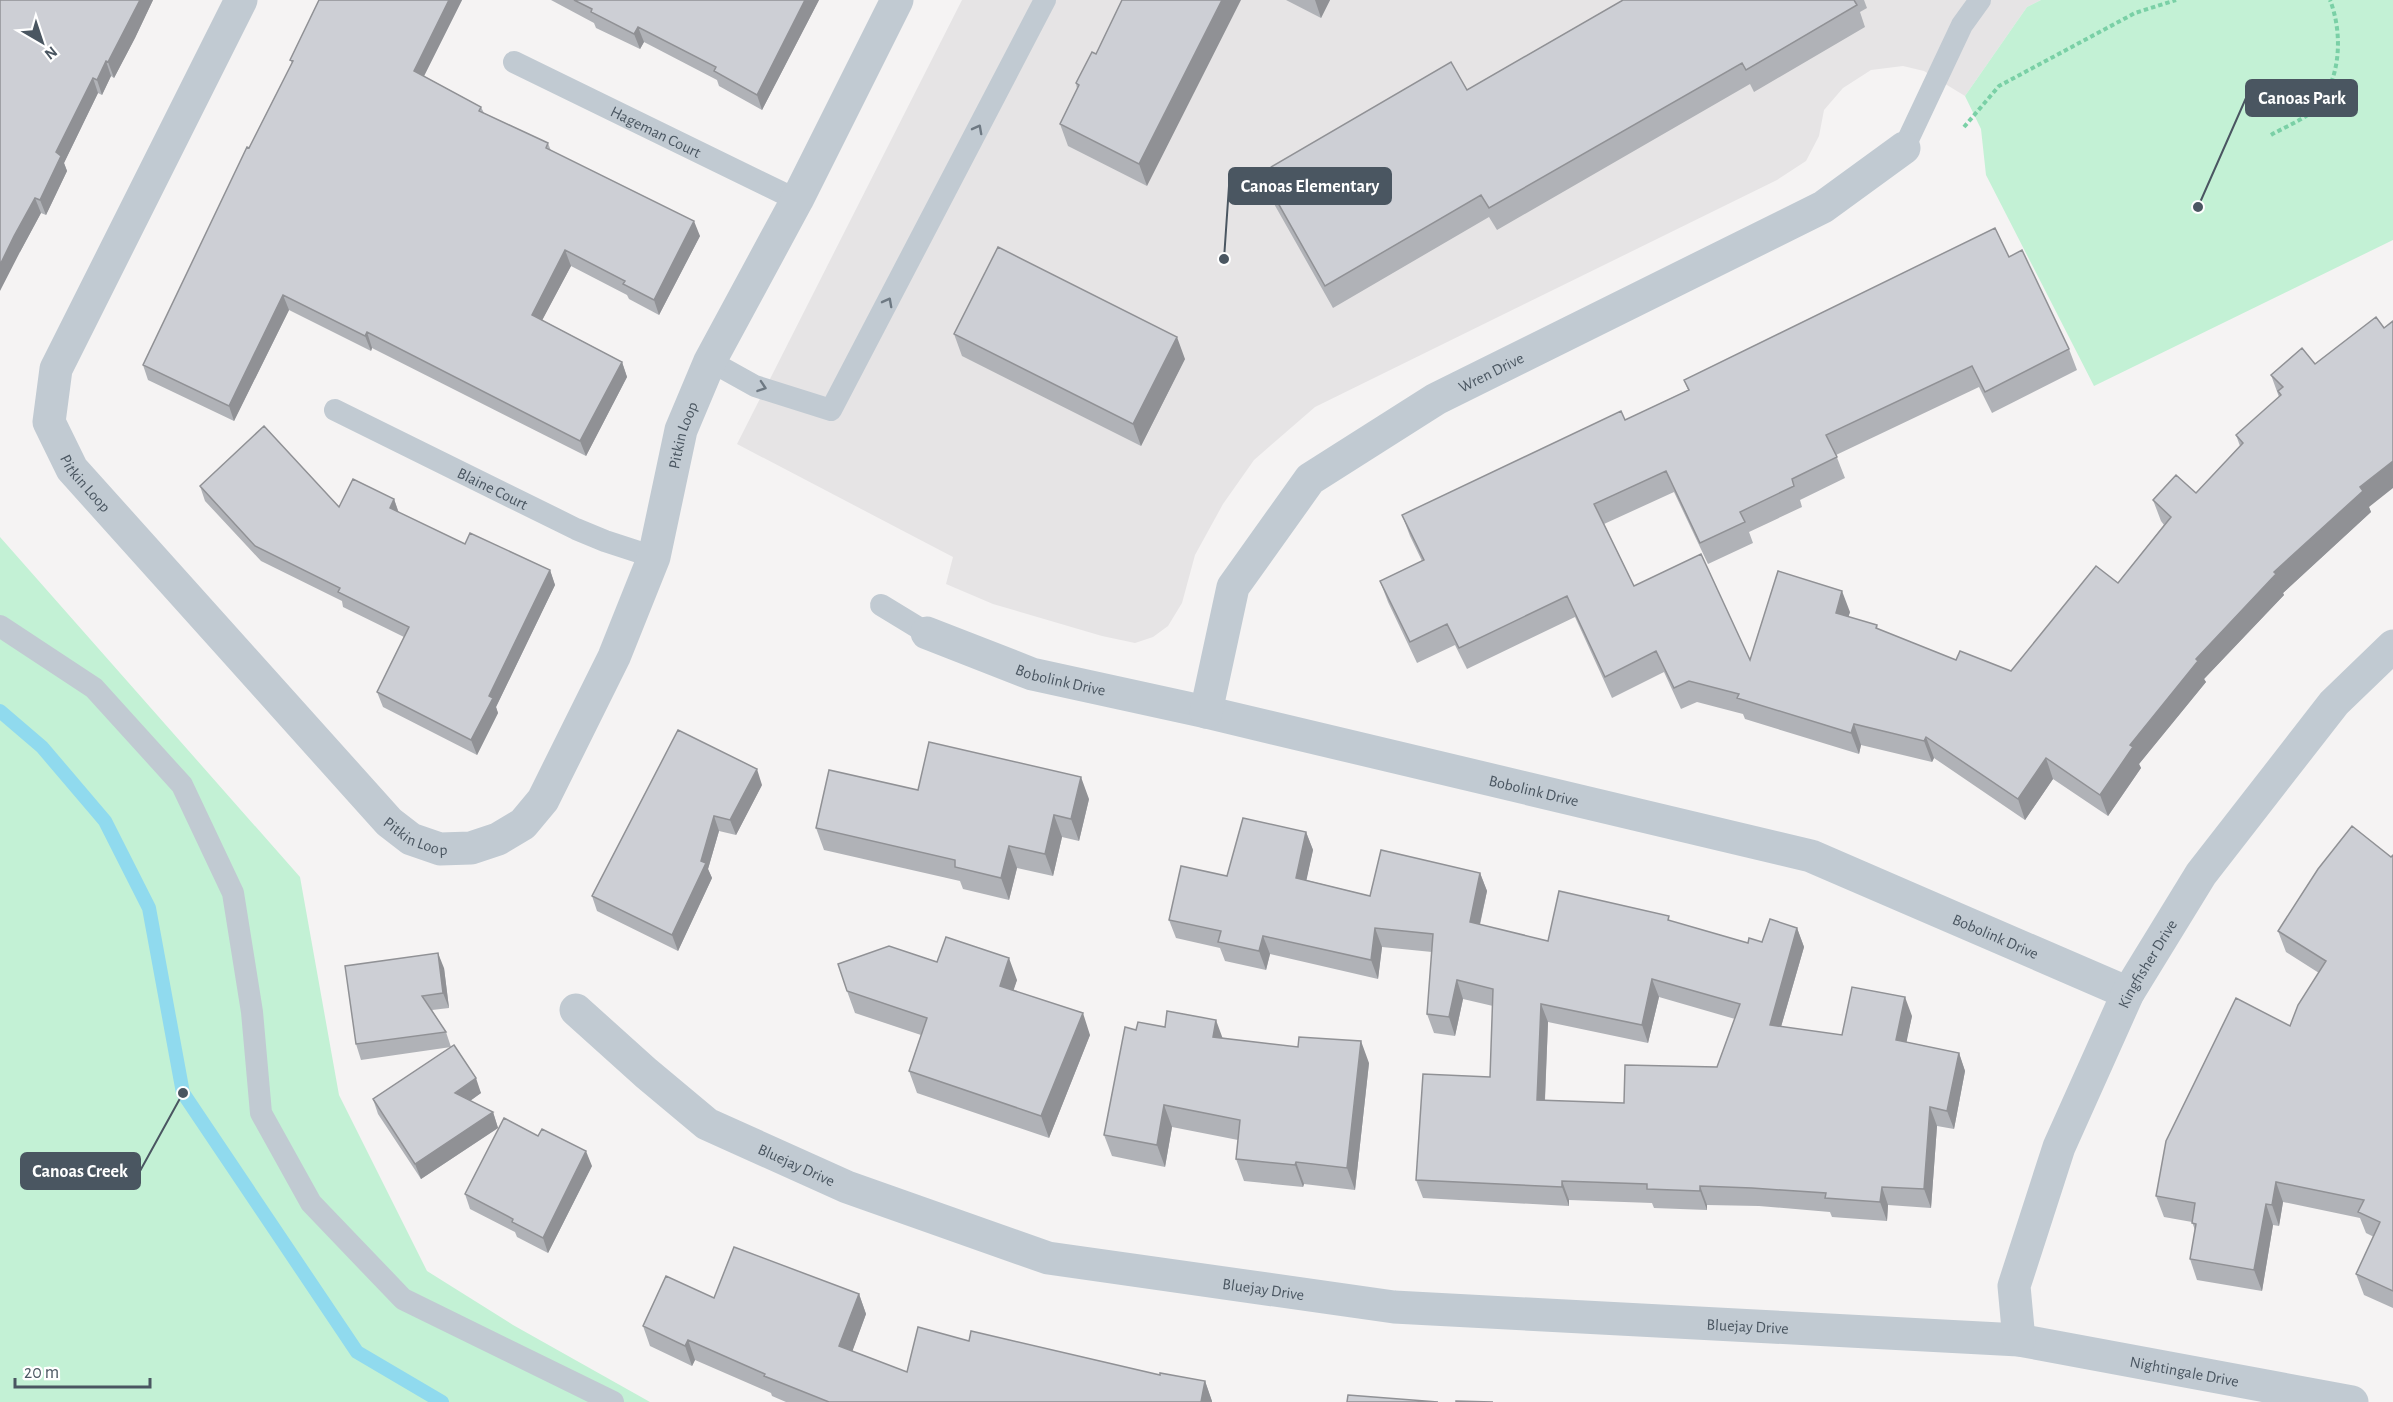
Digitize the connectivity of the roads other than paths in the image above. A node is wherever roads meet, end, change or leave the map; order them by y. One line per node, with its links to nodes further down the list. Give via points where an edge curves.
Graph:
1 (241, 0): 10 (street, Pitkin Loop, via 56,369 49,422 72,469 389,822 411,839 440,849 471,848 498,839 523,824 543,800 614,657)
2 (897, 0): 7 (street, Pitkin Loop)
3 (1046, 0): 8 (lane, one-way to 3, via 755,386 831,410)
4 (1980, 0): 6 (lane, via 1962,25)
5 (514, 62): 7 (lane, Hageman Court)
6 (1904, 148): 15 (street, Wren Drive, via 1823,207 1436,399 1310,479 1233,587)
7 (797, 200): 8 (street, Pitkin Loop)
8 (710, 361): 10 (street, Pitkin Loop, via 681,430)
9 (335, 410): 10 (lane, Blaine Court, via 576,529)
10 (654, 556)
11 (881, 605): 13 (lane)
12 (0, 626): 19 (lane, via 94,688 182,785 233,892 252,1012 261,1113 311,1203 403,1299)
13 (927, 633): 15 (street, Bobolink Drive, via 1032,674)
14 (2393, 646): 16 (street, Kingfisher Drive, via 2334,703 2201,874)
15 (1206, 712): 16 (street, Bobolink Drive, via 1810,856)
16 (2128, 993): 18 (street, Kingfisher Drive, via 2059,1148 2014,1286)
17 (576, 1010): 18 (street, Bluejay Drive, via 707,1124 847,1187 1048,1258 1394,1307)
18 (2019, 1340): 20 (street, Nightingale Drive)
19 (613, 1402)
20 (2352, 1402)

